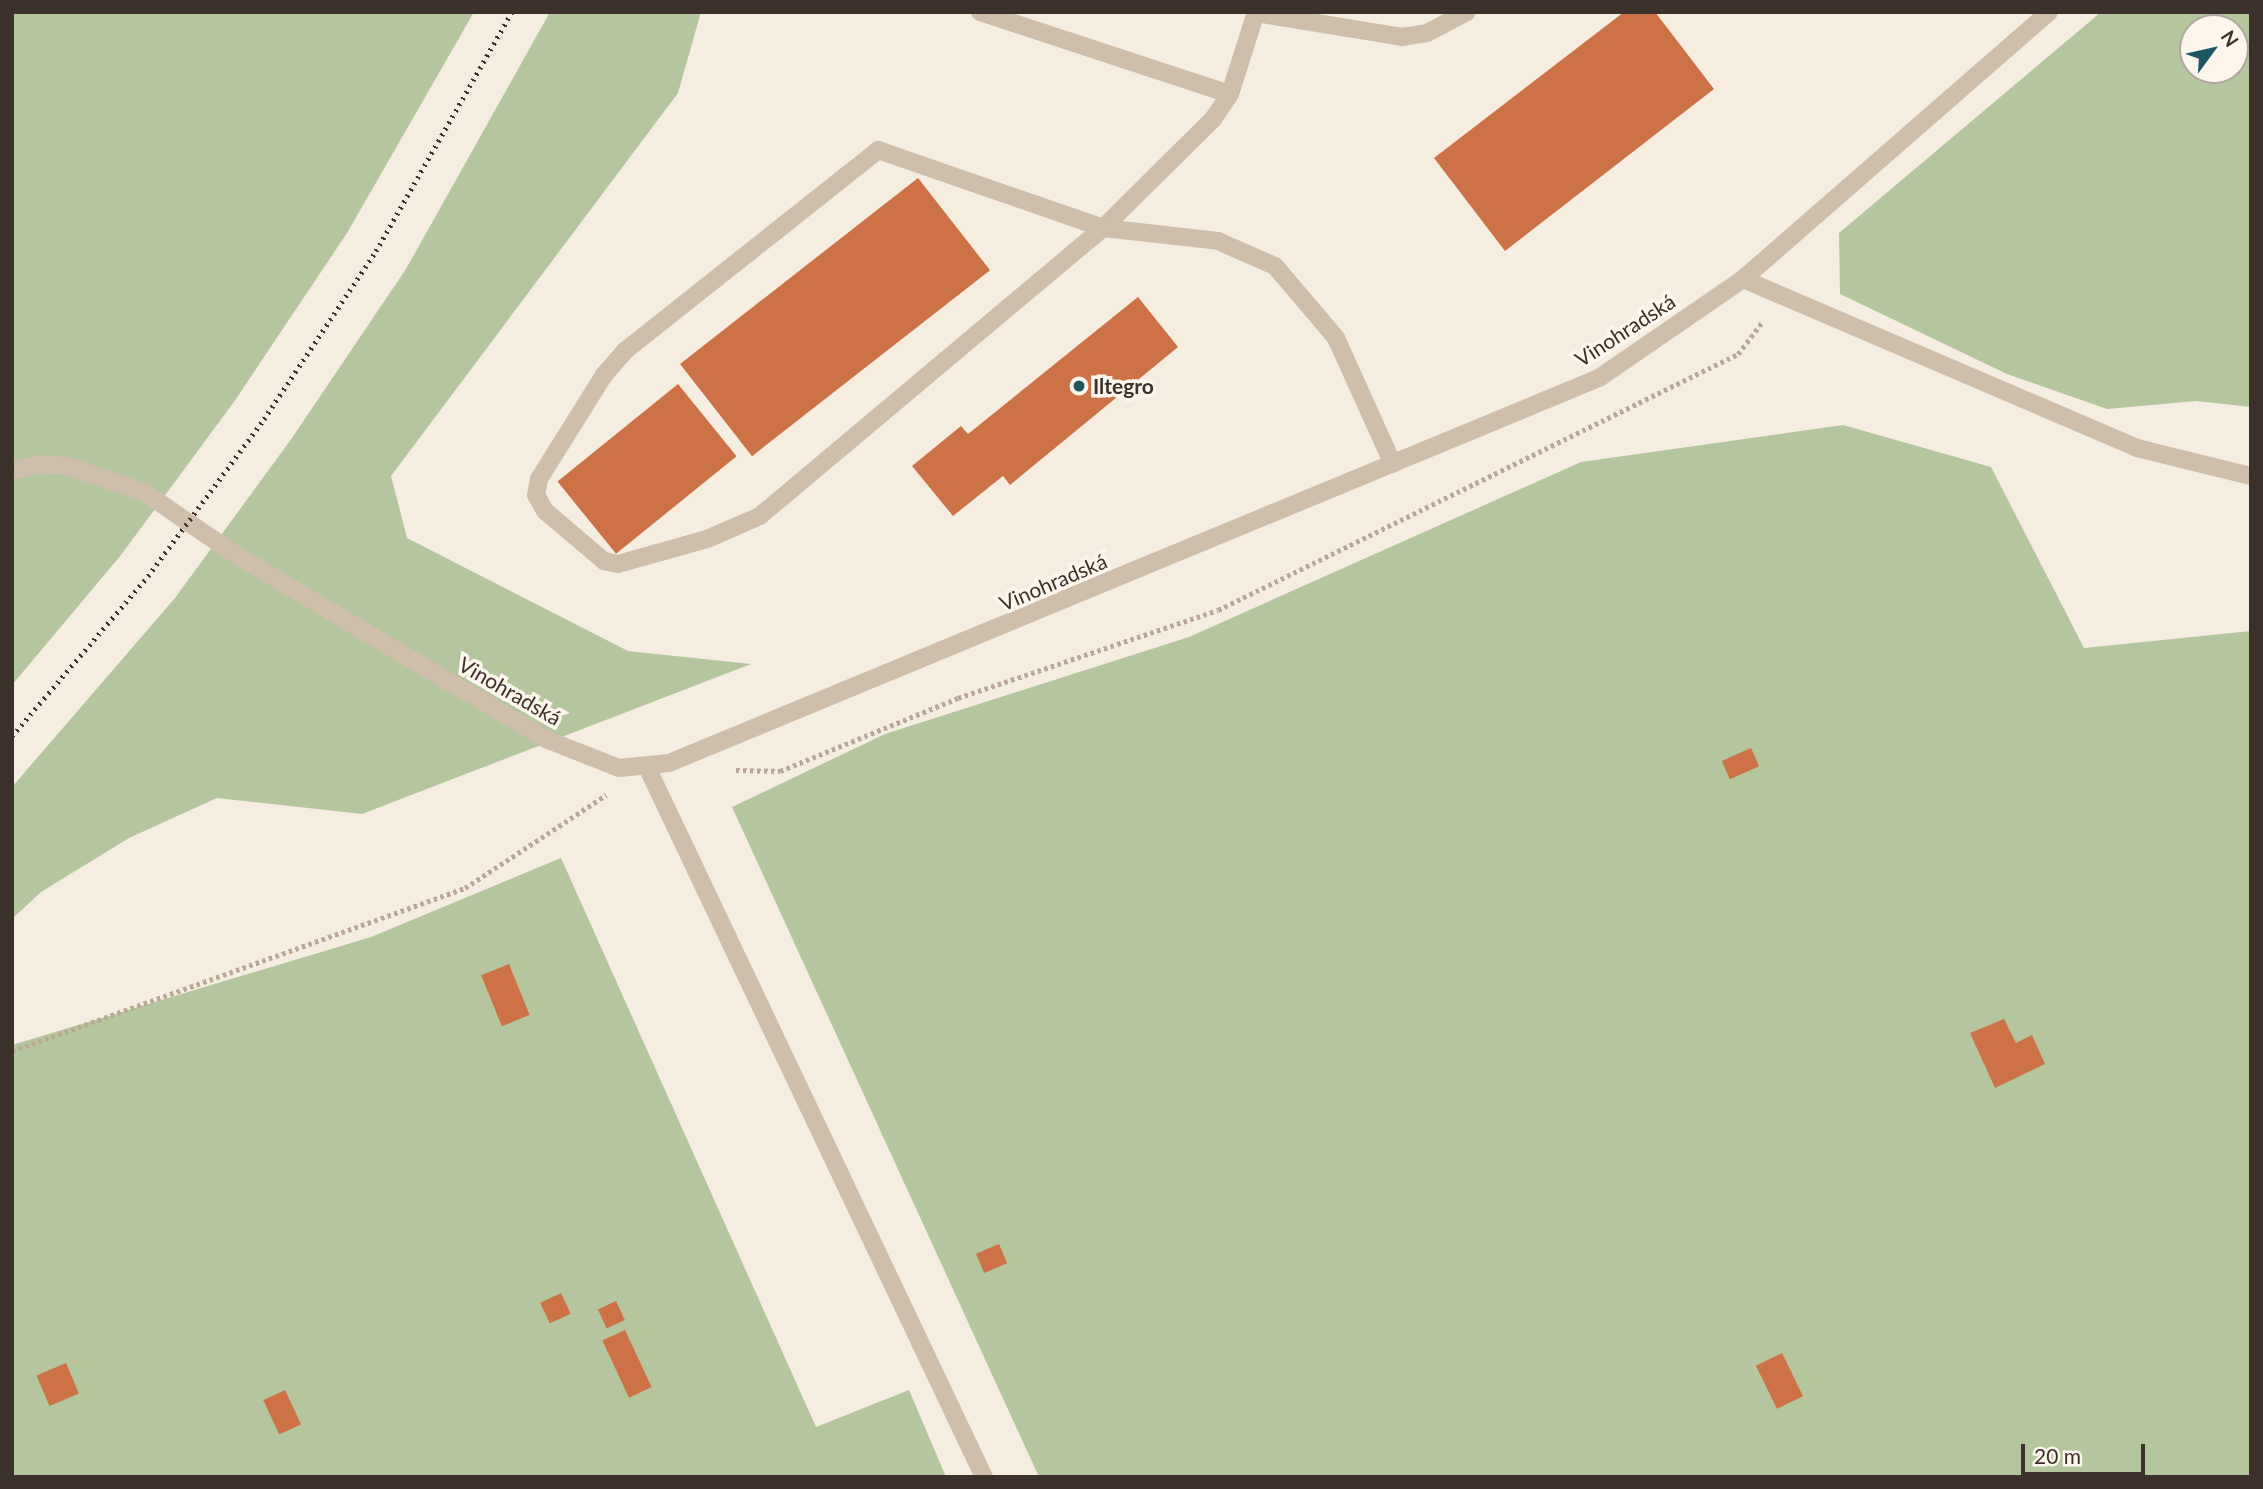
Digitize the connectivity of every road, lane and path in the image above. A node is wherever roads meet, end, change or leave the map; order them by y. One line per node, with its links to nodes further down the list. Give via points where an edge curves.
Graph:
1 (980, 12): 5 (street)
2 (1466, 12): 4 (street, via 1427,33 1402,37)
3 (2049, 12): 7 (street, Vinohradská)
4 (1256, 13): 5 (street)
5 (1230, 94): 6 (street, via 1201,134)
6 (1103, 228): 6 (street, via 1068,220 888,151 867,154 613,363 539,480 539,503 611,563 745,524 780,501); 9 (street, via 1218,241 1275,266 1336,338)
7 (1743, 279): 8 (street); 9 (street, Vinohradská, via 1599,378)
8 (1783, 295): 11 (street, via 2137,448); 13 (path, via 1738,354 1218,610 958,698 780,771)
9 (1393, 464): 12 (street, Vinohradská, via 712,750)
10 (12, 471): 12 (street, Vinohradská, via 40,464 67,466 144,492 236,555 548,740 609,765)
11 (2251, 476)
12 (648, 767): 14 (path, via 465,888); 15 (street)
13 (727, 769)
14 (12, 1051)
15 (984, 1477)

